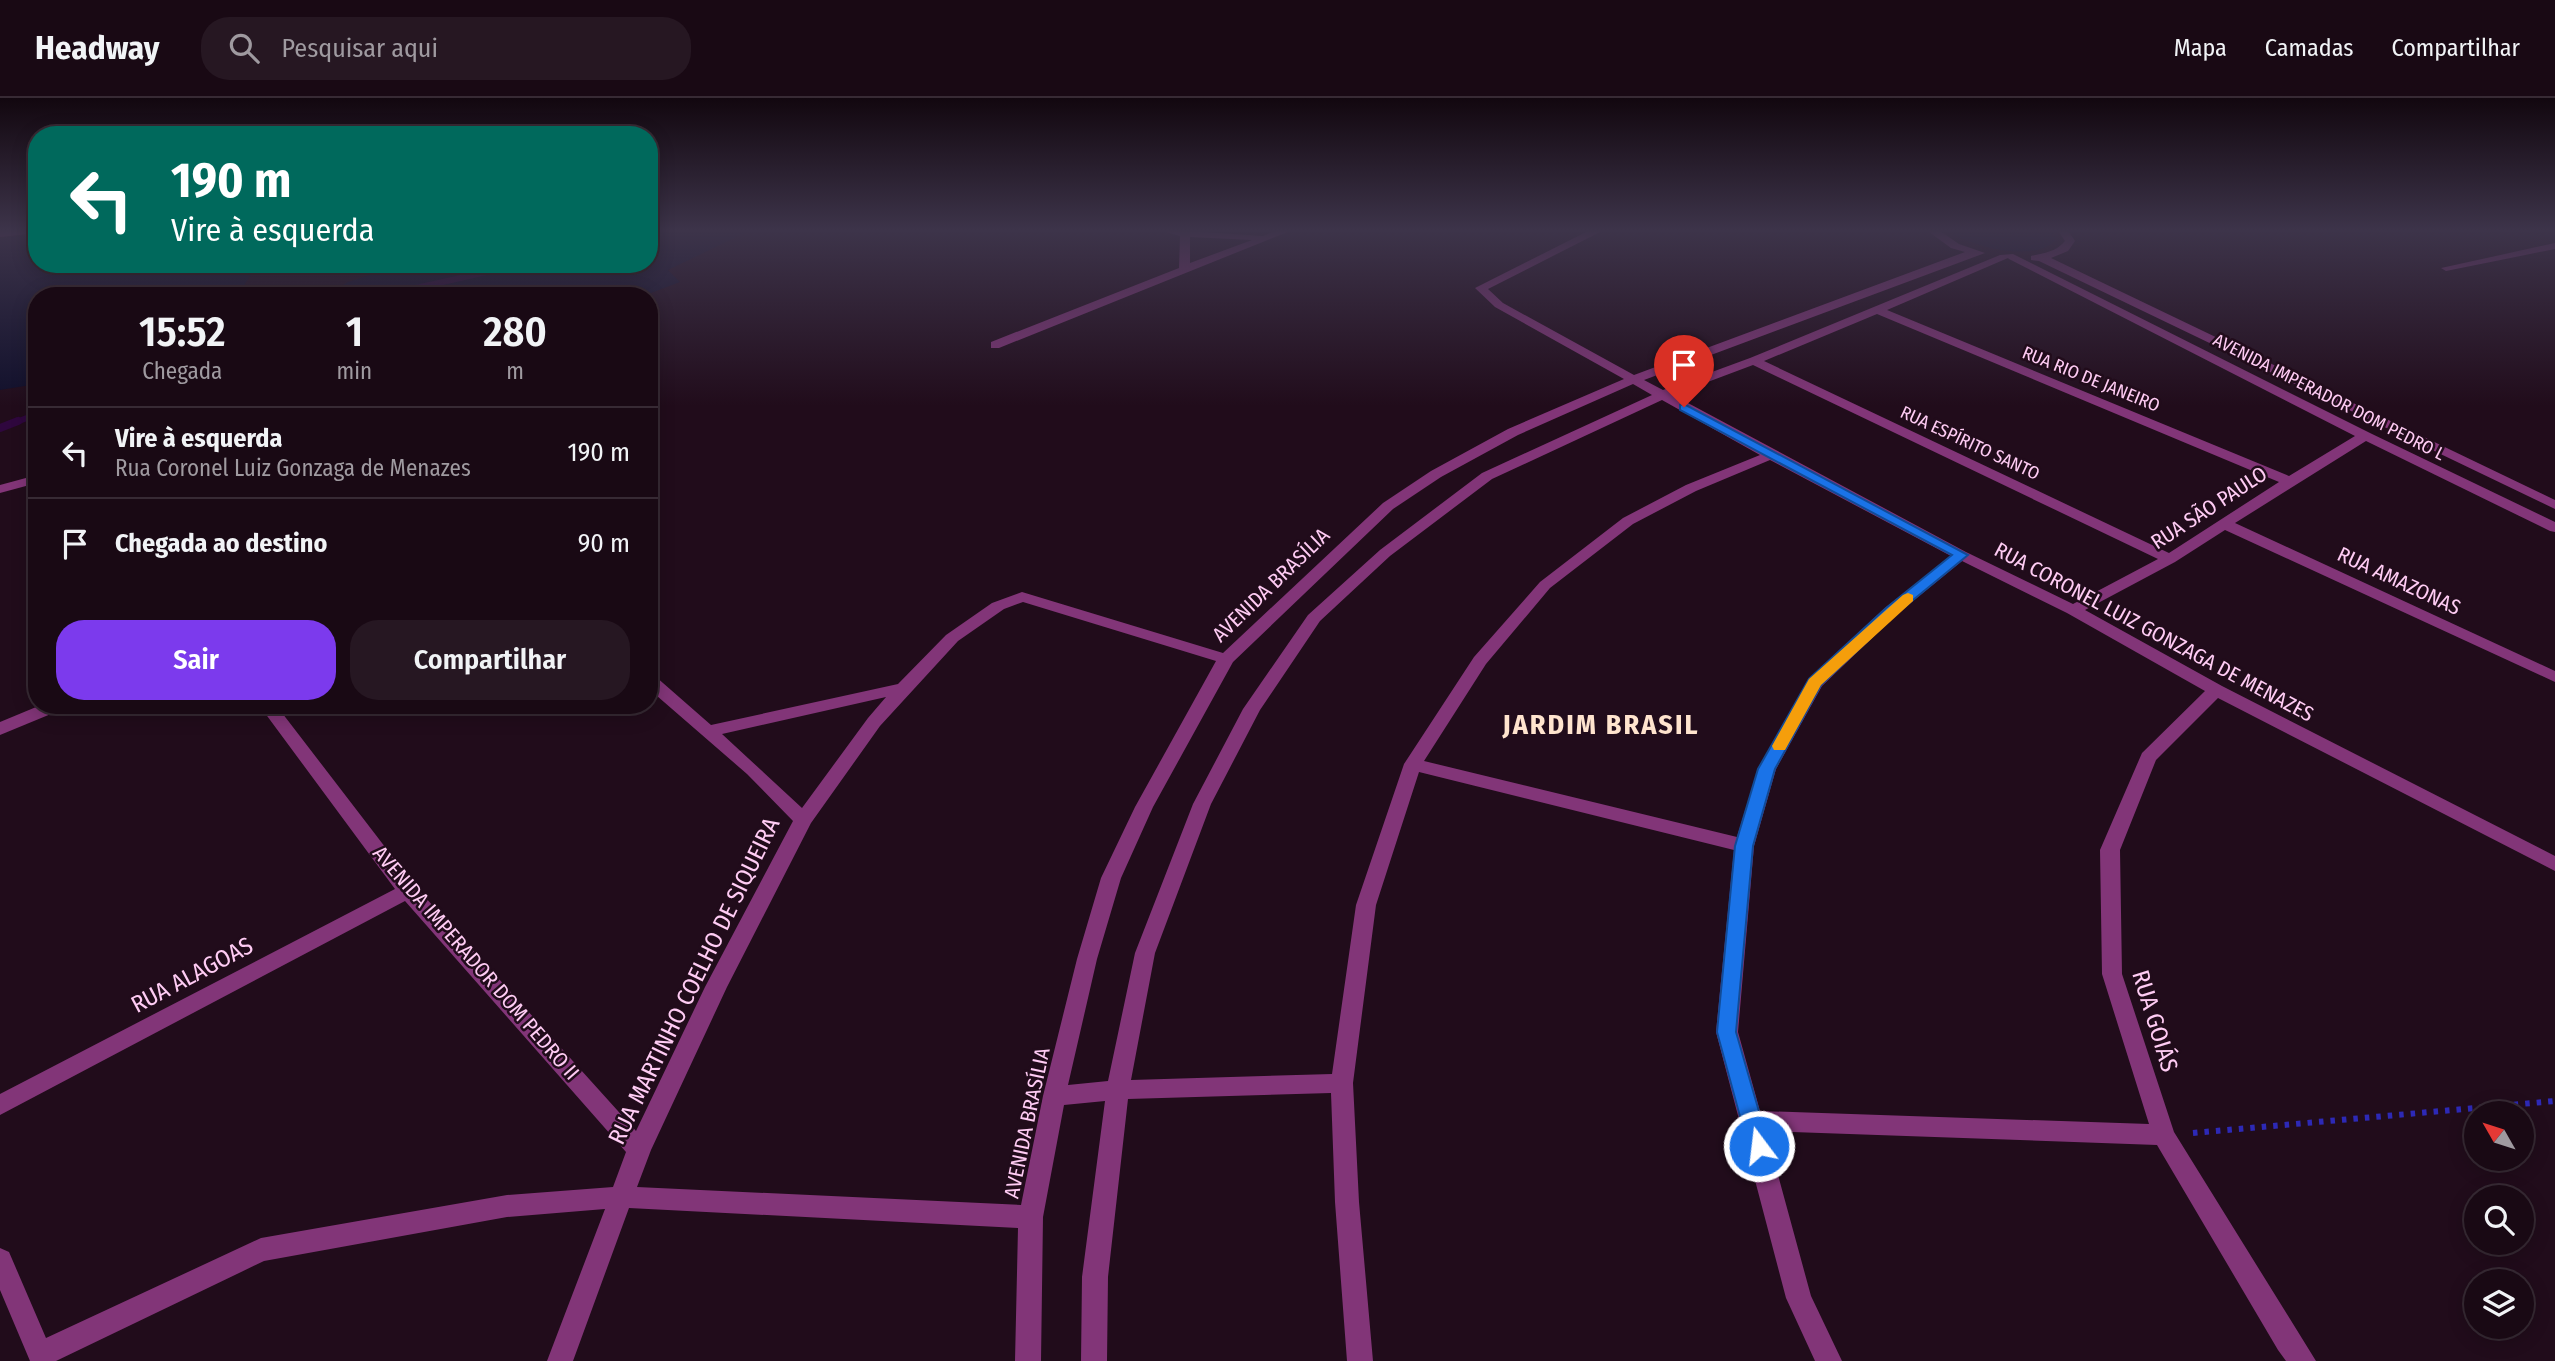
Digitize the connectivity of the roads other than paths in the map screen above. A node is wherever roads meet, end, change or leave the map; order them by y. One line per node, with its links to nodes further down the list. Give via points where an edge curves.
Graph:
1 (1137, 288): 8 (street)
2 (1481, 288): 10 (street, RUA CORONEL LUIZ GONZAGA DE MENAZES, via 1499,304)
3 (1879, 288): 10 (street, AVENIDA BRASÍLIA)
4 (1934, 288): 7 (street)
5 (2070, 288): 12 (street, AVENIDA IMPERADOR DOM PEDRO L)
6 (2104, 288): 17 (street, AVENIDA IMPERADOR DOM PEDRO L)
7 (1879, 311): 9 (street); 15 (street, RUA RIO DE JANEIRO)
8 (995, 345)
9 (1754, 361): 11 (street); 21 (street, RUA ESPÍRITO SANTO)
10 (1634, 379): 11 (street, RUA CORONEL LUIZ GONZAGA DE MENAZES); 23 (street, AVENIDA BRASÍLIA, via 1513,432 1388,506)
11 (1662, 396): 13 (street, RUA CORONEL LUIZ GONZAGA DE MENAZES); 38 (street, via 1488,477 1385,553 1314,618 1252,709 1202,804 1145,953)
12 (2365, 436): 15 (street, RUA SÃO PAULO); 19 (street, AVENIDA IMPERADOR DOM PEDRO L)
13 (1772, 455): 20 (street, RUA CORONEL LUIZ GONZAGA DE MENAZES); 32 (street, via 1690,488 1628,521 1545,585 1480,661)
14 (28, 481): 16 (street)
15 (2290, 481): 18 (street, RUA SÃO PAULO)
16 (0, 489)
17 (2555, 505)
18 (2225, 524): 21 (street, RUA SÃO PAULO); 24 (street, RUA AMAZONAS)
19 (2555, 528)
20 (1961, 555): 22 (street, RUA CORONEL LUIZ GONZAGA DE MENAZES); 34 (street, via 1891,611 1815,683 1767,769)
21 (2170, 559): 22 (street, RUA SÃO PAULO)
22 (2073, 610): 27 (street, RUA CORONEL LUIZ GONZAGA DE MENAZES)
23 (1226, 659): 26 (street, RUA MARTINHO COELHO DE SIQUEIRA, via 1022,597 998,606 952,638); 39 (street, AVENIDA BRASÍLIA, via 1144,807 1111,878)
24 (2555, 677)
25 (658, 688): 31 (street)
26 (904, 688): 31 (street); 33 (street, RUA MARTINHO COELHO DE SIQUEIRA)
27 (2216, 690): 35 (street, RUA CORONEL LUIZ GONZAGA DE MENAZES); 42 (street, RUA GOIÁS, via 2148,757 2110,850 2112,974)
28 (36, 714): 30 (street)
29 (274, 714): 36 (street, AVENIDA IMPERADOR DOM PEDRO II)
30 (0, 729)
31 (708, 731): 33 (street)
32 (1413, 764): 34 (street); 37 (street, via 1366,905)
33 (803, 820): 43 (street, RUA MARTINHO COELHO DE SIQUEIRA, via 716,987)
34 (1744, 846): 41 (street, via 1727,1032)
35 (2555, 864)
36 (408, 891): 40 (street, RUA ALAGOAS); 43 (street, AVENIDA IMPERADOR DOM PEDRO II)
37 (1342, 1083): 38 (street); 51 (street)
38 (1118, 1090): 39 (street); 50 (street, via 1095,1277)
39 (1054, 1096): 45 (street, AVENIDA BRASÍLIA)
40 (0, 1105)
41 (1752, 1121): 42 (street); 52 (street, via 1799,1298)
42 (2164, 1135): 53 (street, RUA GOIÁS)
43 (639, 1150): 44 (street, RUA MARTINHO COELHO DE SIQUEIRA)
44 (622, 1197): 45 (street); 47 (street, via 507,1206 261,1250); 48 (street, RUA MARTINHO COELHO DE SIQUEIRA)
45 (1031, 1217): 49 (street, AVENIDA BRASÍLIA)
46 (0, 1260): 47 (street)
47 (42, 1357)
48 (560, 1361)
49 (1028, 1361)
50 (1094, 1361)
51 (1360, 1361)
52 (1829, 1361)
53 (2303, 1361)

